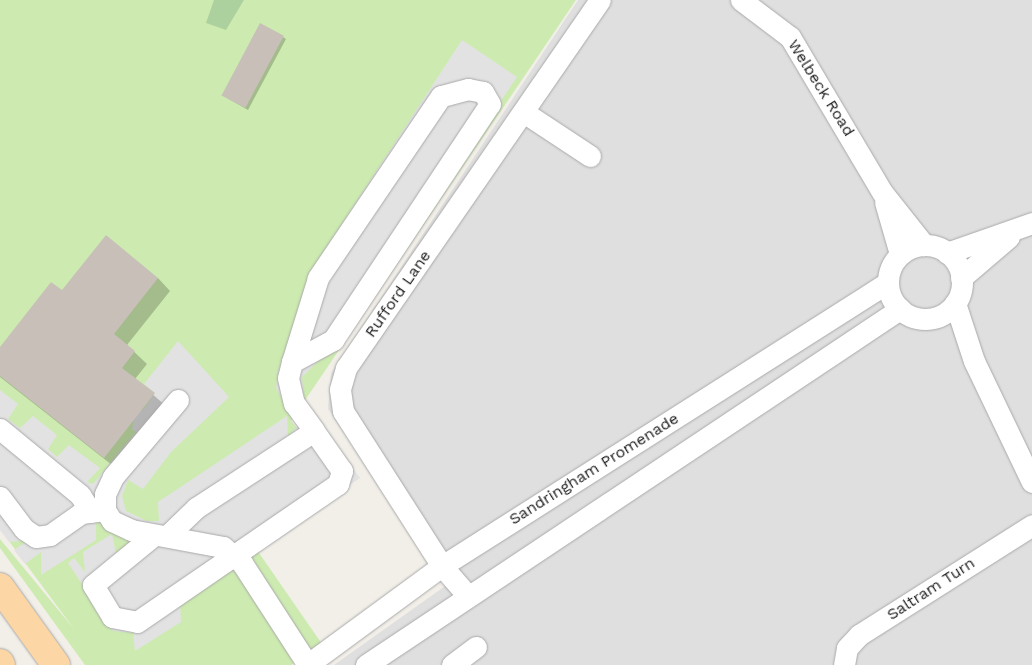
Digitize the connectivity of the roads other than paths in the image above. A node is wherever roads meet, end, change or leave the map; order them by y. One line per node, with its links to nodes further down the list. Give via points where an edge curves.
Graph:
1 (600, 0): 3 (street, Rufford Lane)
2 (741, 0): 5 (street, Welbeck Road, via 790,38)
3 (525, 113): 4 (street); 26 (street, Rufford Lane, via 346,368 340,390 343,411)
4 (590, 156)
5 (882, 192): 7 (street, Welbeck Road); 9 (street, Welbeck Road)
6 (1024, 228): 8 (street); 10 (street)
7 (924, 245): 8 (street); 9 (street)
8 (948, 253): 10 (street)
9 (900, 254): 11 (street)
10 (961, 278): 12 (street)
11 (888, 283): 13 (street); 26 (street, Sandringham Promenade)
12 (955, 303): 14 (street); 15 (street)
13 (900, 309): 14 (street); 28 (street, Sandringham Promenade)
14 (929, 319): 15 (street)
15 (974, 361): 20 (street)
16 (292, 362): 16 (street, via 333,340 490,104 483,92 468,89 446,93 435,104 318,278); 19 (street, via 288,378 294,403)
17 (178, 400): 22 (street, via 113,476)
18 (0, 429): 22 (street)
19 (314, 431): 24 (street); 25 (street, via 342,478)
20 (1032, 482)
21 (0, 497): 22 (street, via 24,529 36,537 50,535 81,513)
22 (98, 511): 24 (street, via 112,521)
23 (1032, 525): 34 (street, Saltram Turn, via 859,635 847,648)
24 (160, 535): 25 (street, via 197,539); 25 (street, via 93,585 112,617 137,622)
25 (232, 554): 32 (street)
26 (442, 566): 28 (street, Rufford Lane); 32 (street, Sandringham Promenade)
27 (0, 587): 31 (main road)
28 (468, 596): 33 (street, Sandringham Promenade)
29 (476, 647): 30 (street)
30 (455, 664)
31 (56, 665)
32 (308, 665)
33 (366, 665)
34 (844, 665)

